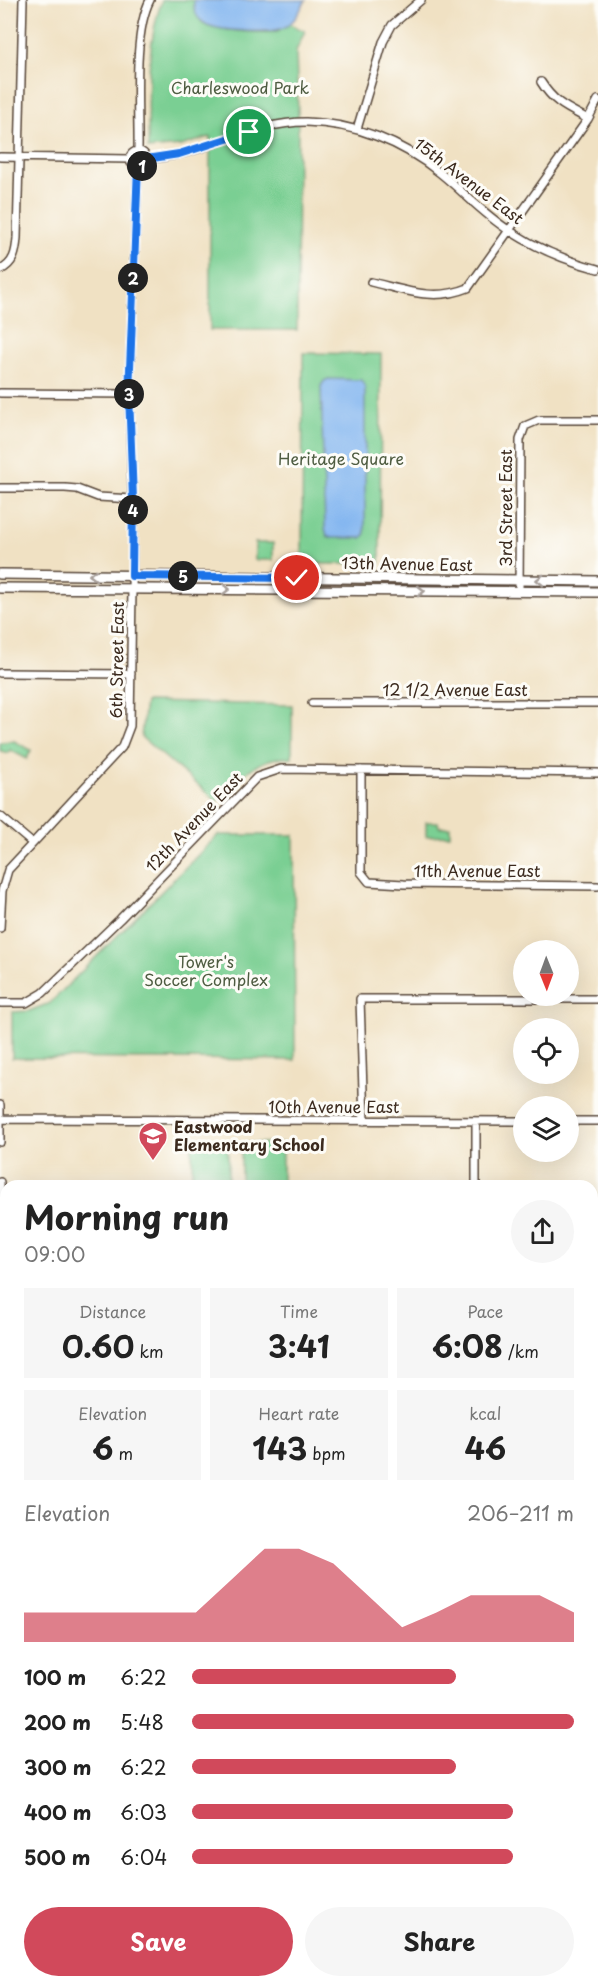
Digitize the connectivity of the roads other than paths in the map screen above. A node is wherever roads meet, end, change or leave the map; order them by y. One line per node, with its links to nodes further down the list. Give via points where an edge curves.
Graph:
1 (23, 0): 10 (street)
2 (150, 0): 8 (street, via 141,35)
3 (420, 0): 7 (street, via 392,25 383,42)
4 (541, 81): 6 (street, via 559,104)
5 (598, 100): 6 (street)
6 (588, 119): 14 (street)
7 (357, 129): 12 (street, 15th Avenue East, via 305,122 274,125 179,154); 14 (street, 15th Avenue East, via 392,142 421,159)
8 (138, 151): 11 (street); 12 (street)
9 (0, 157): 10 (street)
10 (20, 157): 11 (street); 16 (street, via 15,255)
11 (130, 159): 13 (street)
12 (146, 159): 13 (street, via 144,165)
13 (138, 166): 19 (street, 6th Street East)
14 (510, 231): 15 (street, 15th Avenue East, via 562,258); 17 (street, via 468,288 452,295 426,295)
15 (598, 269)
16 (0, 270)
17 (372, 282)
18 (0, 393): 19 (street)
19 (129, 394): 22 (street, 6th Street East)
20 (598, 420): 25 (street, 3rd Street East, via 539,420 525,426 520,440)
21 (0, 488): 22 (street, via 65,488 98,497)
22 (133, 499): 24 (street, 6th Street East)
23 (0, 574): 24 (main road, 13th Avenue East, one-way to 23)
24 (132, 576): 25 (main road, 13th Avenue East); 28 (street, 6th Street East)
25 (519, 580): 26 (main road, 13th Avenue East, one-way to 25); 29 (street, 3rd Street East)
26 (598, 581)
27 (0, 588): 28 (main road, 13th Avenue East)
28 (132, 588): 29 (main road, 13th Avenue East, one-way to 29); 32 (street, 6th Street East)
29 (519, 592): 30 (main road, 13th Avenue East)
30 (598, 592)
31 (0, 673): 32 (street)
32 (131, 674): 38 (street, 6th Street East, via 130,726 122,747)
33 (312, 703): 34 (street, 12 1/2 Avenue East)
34 (598, 703)
35 (361, 770): 36 (street, 12th Avenue East); 39 (street, 11th Avenue East, via 361,872 369,882); 42 (street, 12th Avenue East, via 281,769 257,777 43,993 26,1003)
36 (598, 773)
37 (0, 816): 38 (street)
38 (32, 843): 40 (street, 6th Street East, via 8,870 2,891)
39 (598, 886)
40 (0, 928)
41 (598, 999): 45 (street, via 360,999)
42 (0, 1004)
43 (0, 1105): 44 (street)
44 (0, 1119): 45 (street, 10th Avenue East); 50 (street)
45 (364, 1121): 46 (street, 10th Avenue East)
46 (476, 1121): 47 (street, 10th Avenue East); 51 (street)
47 (513, 1121)
48 (579, 1121): 49 (street)
49 (598, 1121)
50 (0, 1142)
51 (476, 1180)

